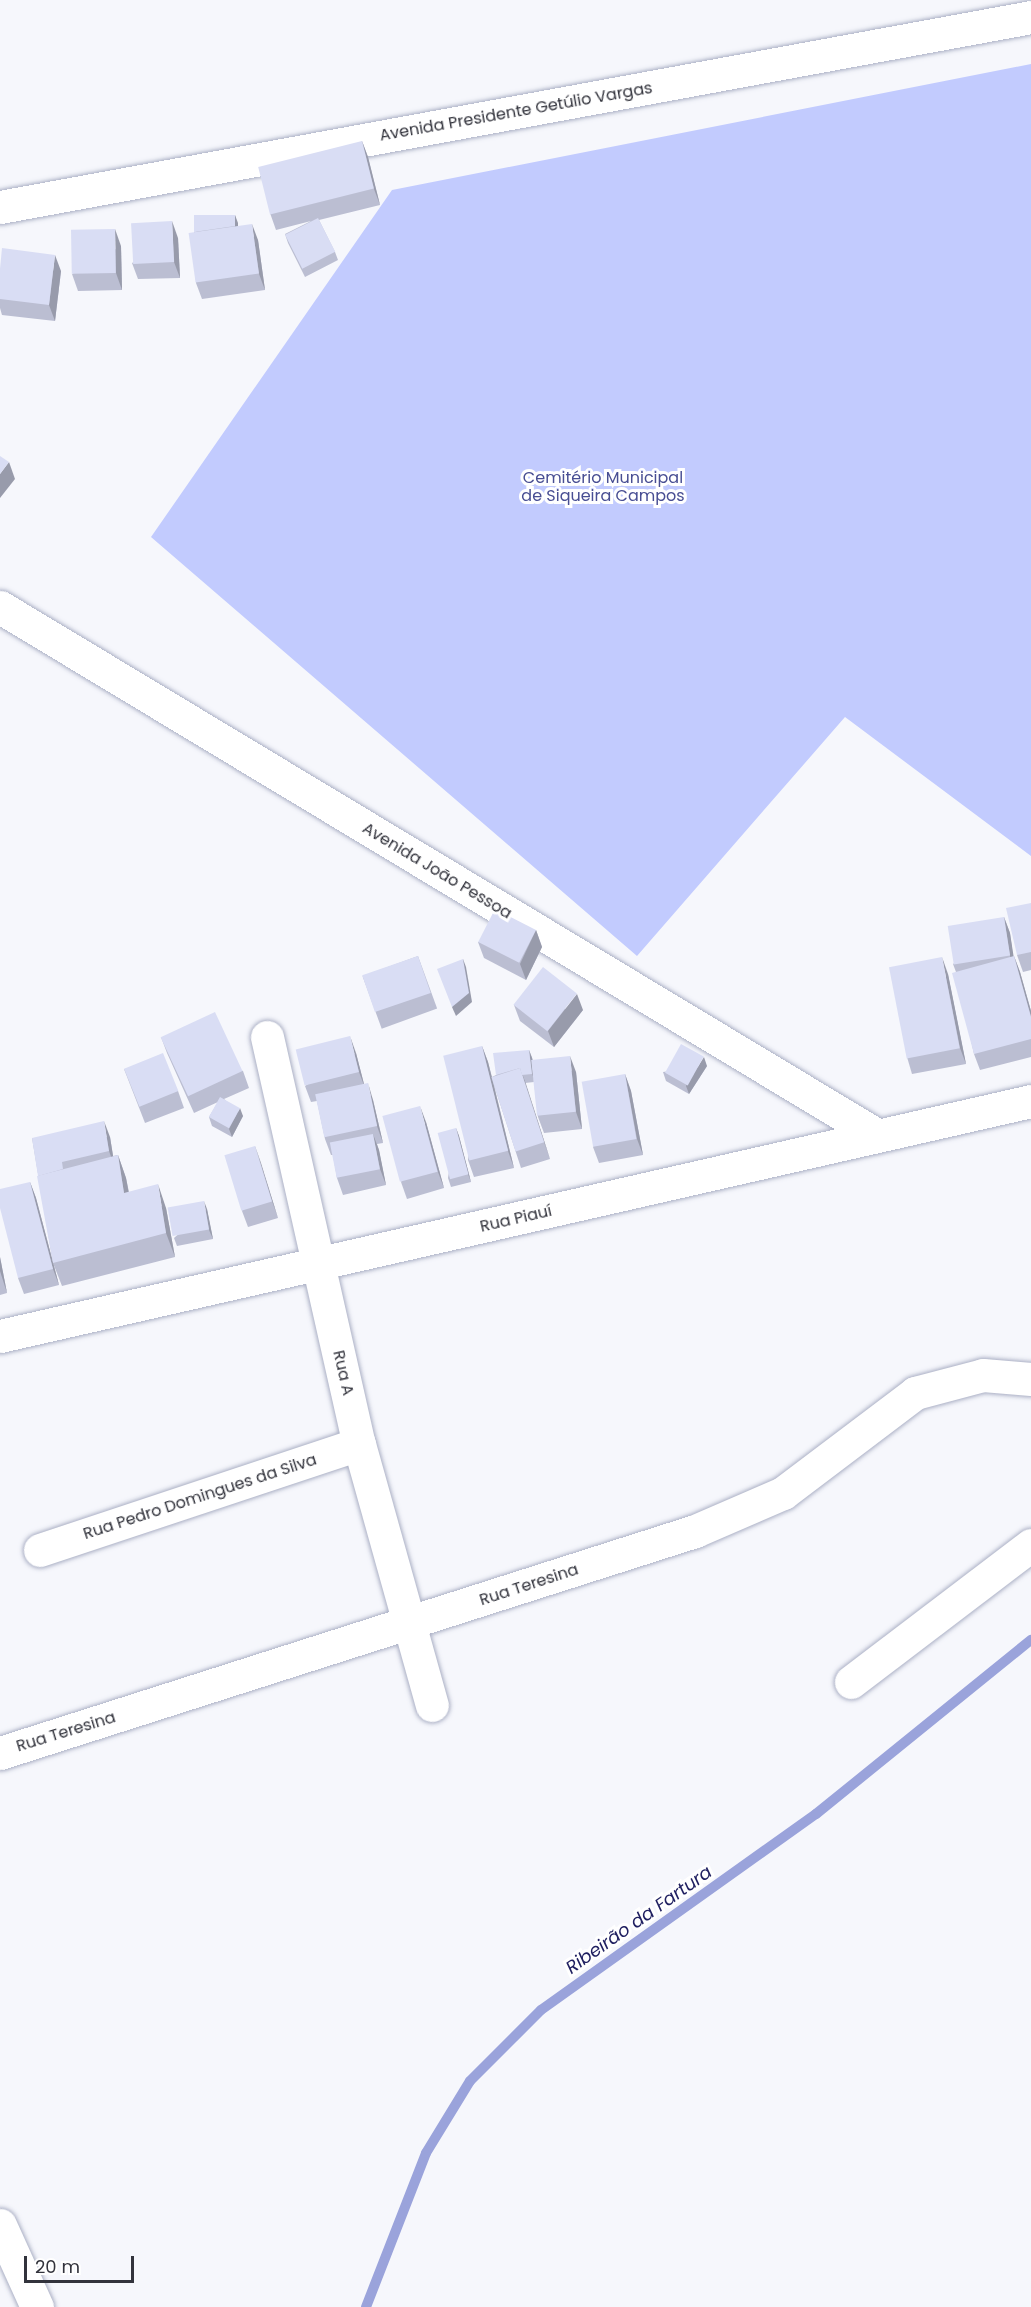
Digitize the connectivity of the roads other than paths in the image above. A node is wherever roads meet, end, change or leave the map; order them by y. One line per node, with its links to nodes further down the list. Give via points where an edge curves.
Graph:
1 (1031, 17): 2 (street, Avenida Presidente Getúlio Vargas)
2 (0, 207)
3 (0, 608): 6 (street, Avenida João Pessoa)
4 (267, 1037): 7 (street, Rua A)
5 (1031, 1101): 6 (street, Rua Piauí)
6 (875, 1134): 7 (street, Rua Piauí)
7 (319, 1265): 8 (street, Rua Piauí); 10 (street, Rua A)
8 (0, 1336)
9 (1031, 1378): 13 (street, Rua Teresina, via 983,1375 915,1393 783,1493 694,1531)
10 (360, 1444): 12 (street, Rua Pedro Domingues da Silva); 13 (street, Rua A)
11 (1031, 1545): 14 (street)
12 (40, 1550)
13 (412, 1624): 15 (street, Rua A); 16 (street, Rua Teresina)
14 (850, 1682)
15 (432, 1705)
16 (0, 1753)
17 (0, 2225): 18 (street)
18 (37, 2307)

